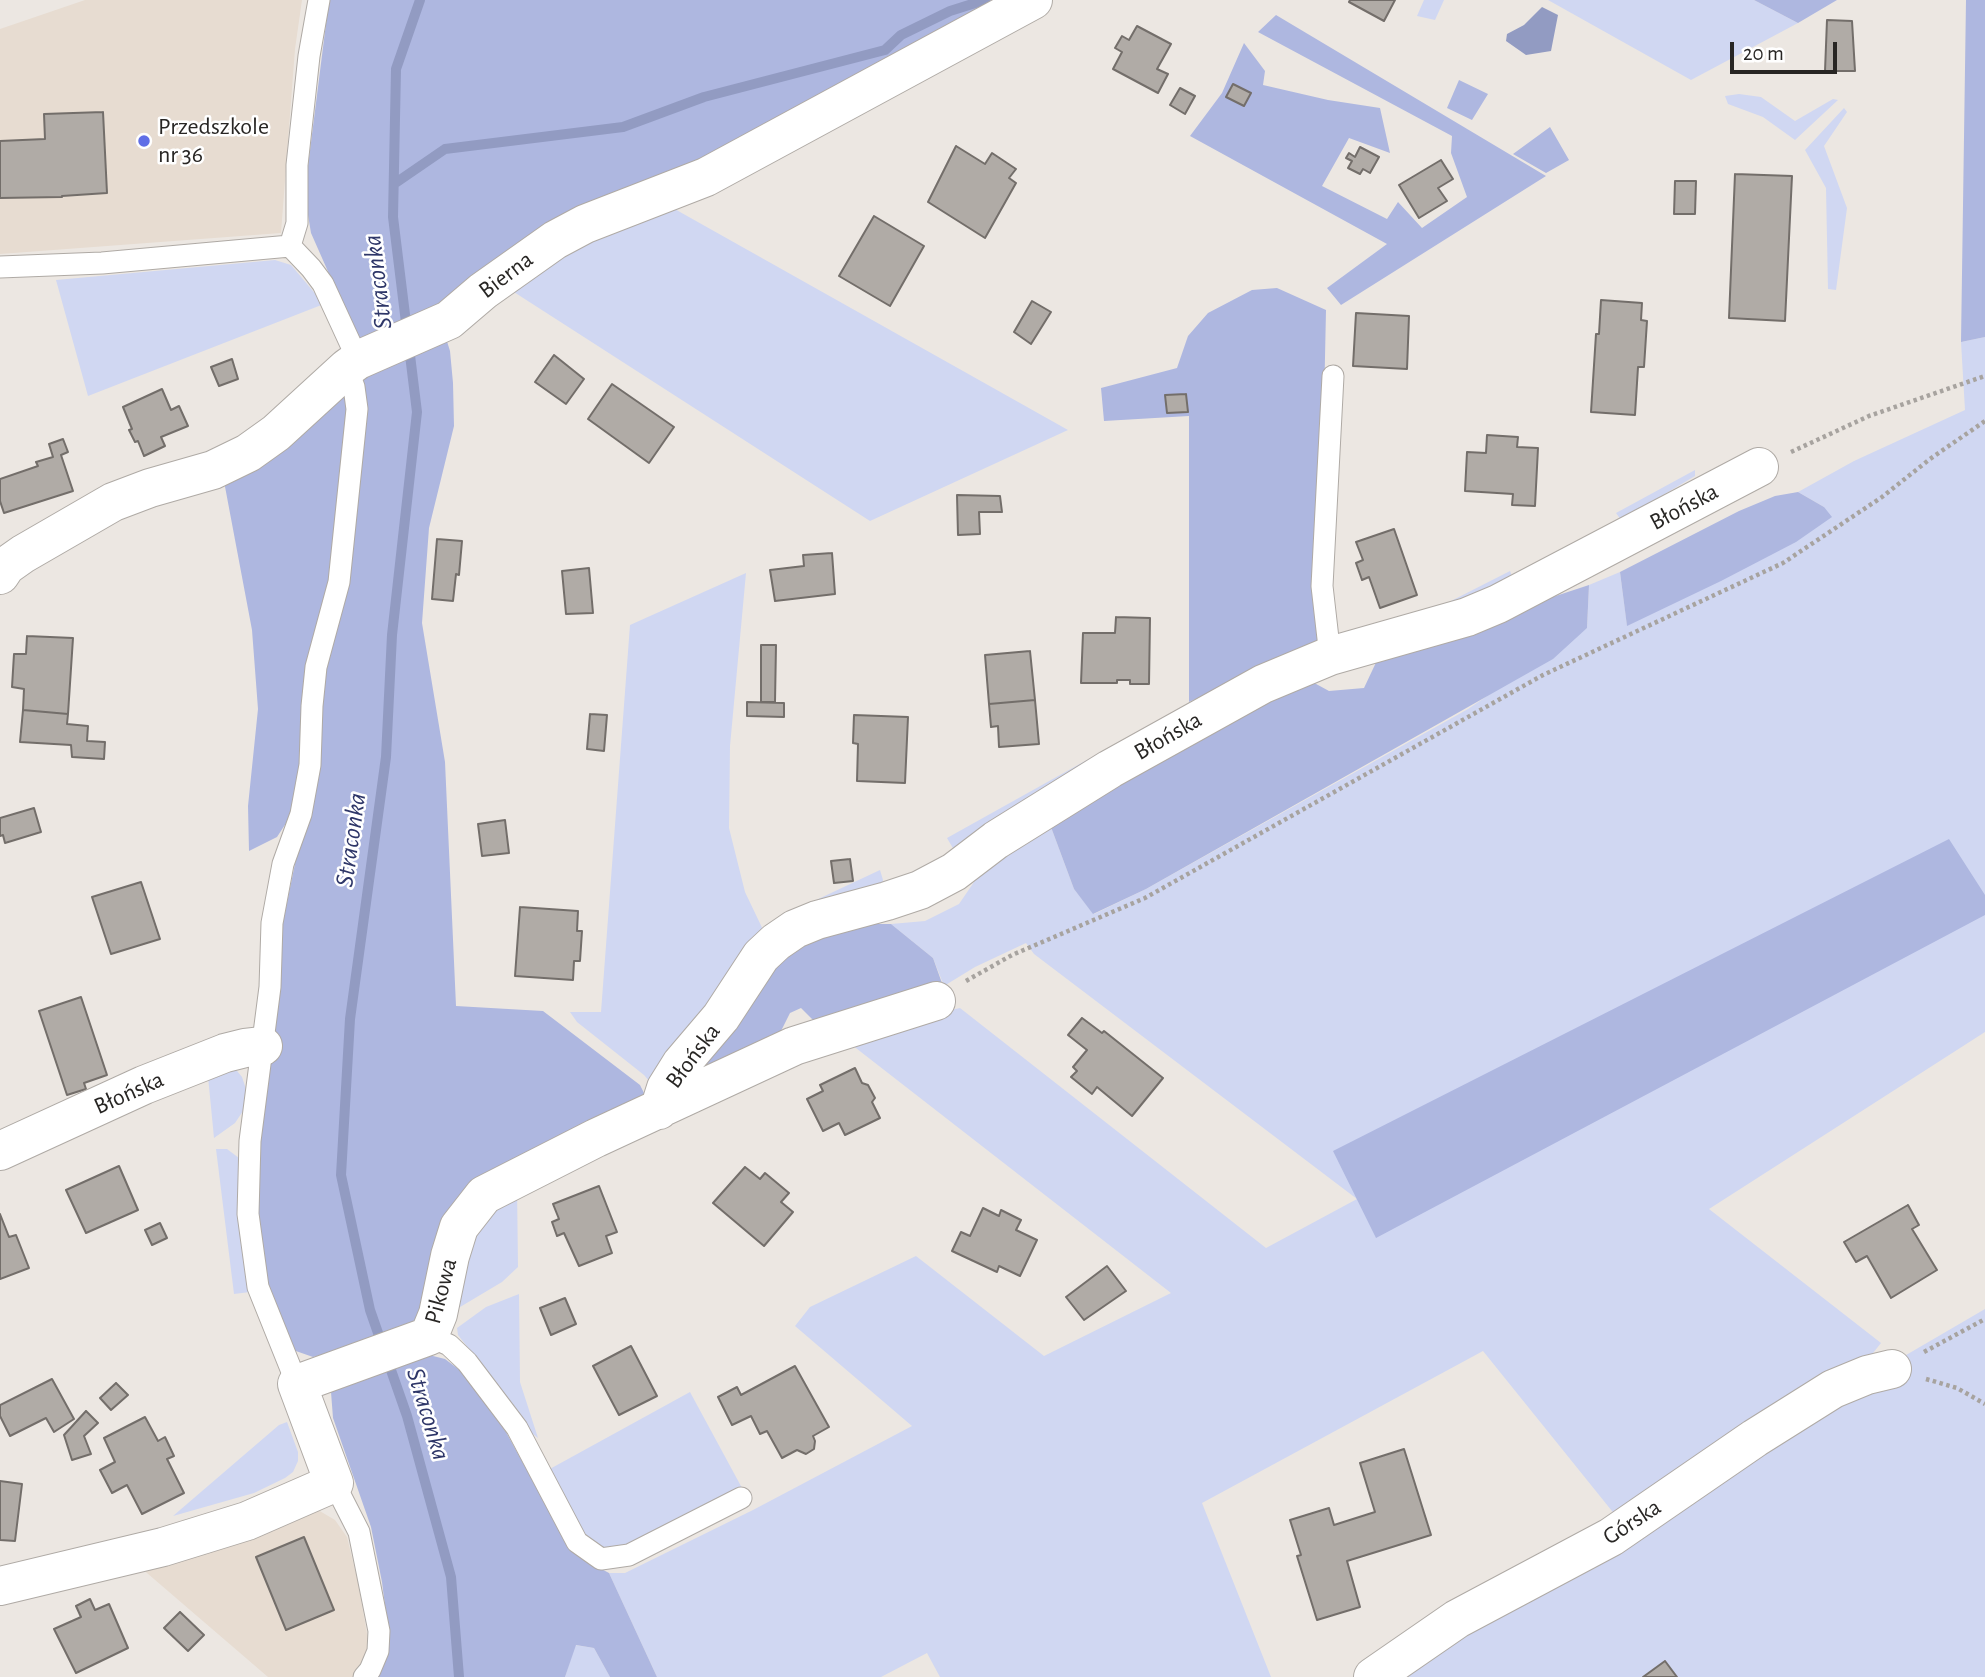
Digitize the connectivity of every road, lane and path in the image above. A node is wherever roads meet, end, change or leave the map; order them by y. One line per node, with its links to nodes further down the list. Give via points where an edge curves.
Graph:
1 (319, 0): 3 (lane, via 297,165 297,223)
2 (1033, 0): 5 (street, Bierna, via 706,177 555,240 449,320)
3 (290, 246): 4 (lane); 5 (lane, via 323,284)
4 (0, 267)
5 (352, 364): 10 (street, Bierna, via 248,453 214,470 113,502 23,554); 13 (lane, via 357,409 339,582 316,667 303,802 283,864 272,923)
6 (1333, 376): 11 (lane, via 1322,586)
7 (1985, 376): 9 (path, via 1869,416)
8 (1985, 421): 12 (path, via 1783,563 1543,675 1144,898 1012,955)
9 (1759, 467): 11 (street, Błońska, via 1498,604)
10 (0, 575)
11 (1330, 656): 14 (street, Błońska, via 1263,684 1167,736 919,890 795,929 761,956 721,1017 681,1064)
12 (936, 1002): 14 (street, Pikowa, via 794,1046)
13 (263, 1046): 15 (street, Błońska, via 225,1053); 19 (lane, via 250,1142 248,1214 258,1287)
14 (659, 1110): 17 (street, Pikowa, via 484,1195 459,1227 438,1314)
15 (0, 1152)
16 (1985, 1319): 18 (path)
17 (421, 1339): 19 (street, Pikowa); 22 (lane, via 449,1345 467,1362 517,1428 577,1542 601,1559 629,1555)
18 (1892, 1369): 20 (path, via 1957,1388); 25 (street, Górska, via 1833,1390 1611,1537 1457,1619)
19 (311, 1379): 21 (street)
20 (1985, 1404)
21 (334, 1483): 23 (street, via 247,1521 175,1544); 24 (lane, via 359,1532 379,1631 378,1651)
22 (741, 1498)
23 (0, 1586)
24 (364, 1677)
25 (1373, 1677)

